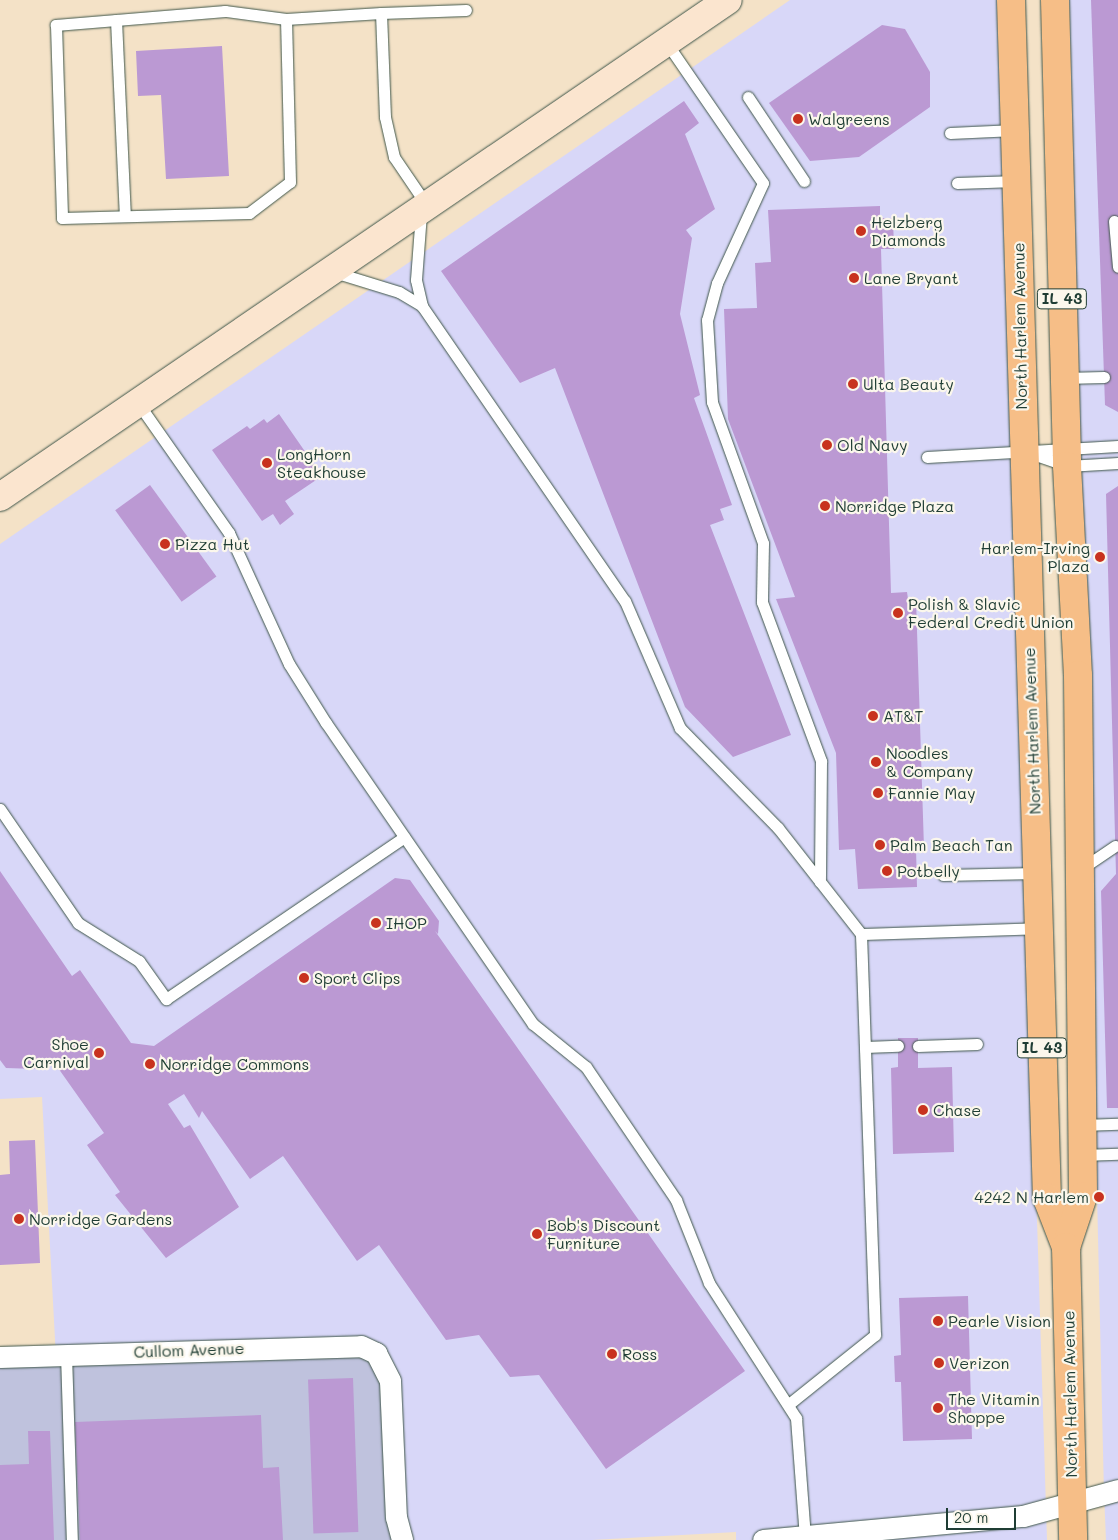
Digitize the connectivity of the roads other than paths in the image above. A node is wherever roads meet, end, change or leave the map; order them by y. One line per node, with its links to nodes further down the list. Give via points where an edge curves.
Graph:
1 (728, 0): 8 (main road)
2 (1010, 0): 10 (main road, North Harlem Avenue / IL 43)
3 (1055, 0): 22 (main road, North Harlem Avenue / IL 43)
4 (466, 10): 5 (lane)
5 (382, 13): 6 (lane); 15 (lane, via 385,117 394,157)
6 (286, 19): 7 (lane, via 225,11); 16 (lane, via 290,182 248,213)
7 (116, 20): 16 (lane); 16 (lane, via 56,25 62,218)
8 (666, 42): 15 (main road); 36 (lane, via 763,183 717,283 707,320 712,402 763,543 762,602 821,761)
9 (748, 97): 12 (lane)
10 (1015, 130): 11 (lane); 13 (main road, North Harlem Avenue / IL 43)
11 (950, 133)
12 (804, 181)
13 (1016, 181): 14 (lane); 25 (main road, North Harlem Avenue / IL 43)
14 (957, 183)
15 (424, 205): 19 (main road); 20 (lane, via 416,280)
16 (125, 216)
17 (1114, 221): 18 (lane)
18 (1118, 266)
19 (328, 270): 20 (lane, via 373,282); 23 (main road)
20 (422, 306): 36 (lane, via 625,601 680,728 778,828)
21 (1104, 377): 22 (lane)
22 (1064, 378): 27 (main road, North Harlem Avenue / IL 43)
23 (137, 401): 29 (main road); 31 (lane, via 216,512 289,664)
24 (1118, 446): 27 (lane)
25 (1023, 451): 26 (lane); 27 (lane); 27 (lane); 34 (main road, North Harlem Avenue / IL 43)
26 (927, 457)
27 (1067, 457): 28 (lane); 33 (main road, North Harlem Avenue / IL 43, via 1078,675)
28 (1118, 463)
29 (0, 496)
30 (0, 809): 31 (lane, via 78,923 139,961 166,1000)
31 (404, 837): 50 (lane, via 533,1024 586,1067 676,1200 710,1283)
32 (1115, 846): 33 (lane)
33 (1080, 870): 34 (main road); 44 (main road, North Harlem Avenue / IL 43)
34 (1036, 873): 35 (lane); 37 (main road, North Harlem Avenue / IL 43)
35 (943, 875)
36 (820, 882): 38 (lane)
37 (1038, 928): 38 (lane); 47 (main road, North Harlem Avenue / IL 43, via 1047,1198)
38 (861, 934): 42 (lane)
39 (977, 1044): 41 (lane)
40 (898, 1046): 42 (lane)
41 (918, 1046)
42 (865, 1047): 50 (lane, via 875,1335)
43 (1118, 1124): 44 (lane)
44 (1081, 1125): 46 (main road, North Harlem Avenue / IL 43)
45 (1118, 1154): 46 (lane)
46 (1082, 1155): 47 (main road, North Harlem Avenue / IL 43, via 1083,1196)
47 (1066, 1248): 52 (main road, North Harlem Avenue / IL 43)
48 (66, 1354): 49 (street, Cullom Avenue); 54 (lane); 55 (street, Cullom Avenue, via 342,1344 376,1353 390,1381 396,1518)
49 (0, 1356)
50 (790, 1403): 53 (lane, via 796,1418)
51 (1118, 1490): 52 (street)
52 (1072, 1505): 53 (street, via 1023,1516); 57 (main road, North Harlem Avenue / IL 43)
53 (804, 1537): 56 (street)
54 (72, 1540)
55 (402, 1540)
56 (763, 1540)
57 (1074, 1540)

